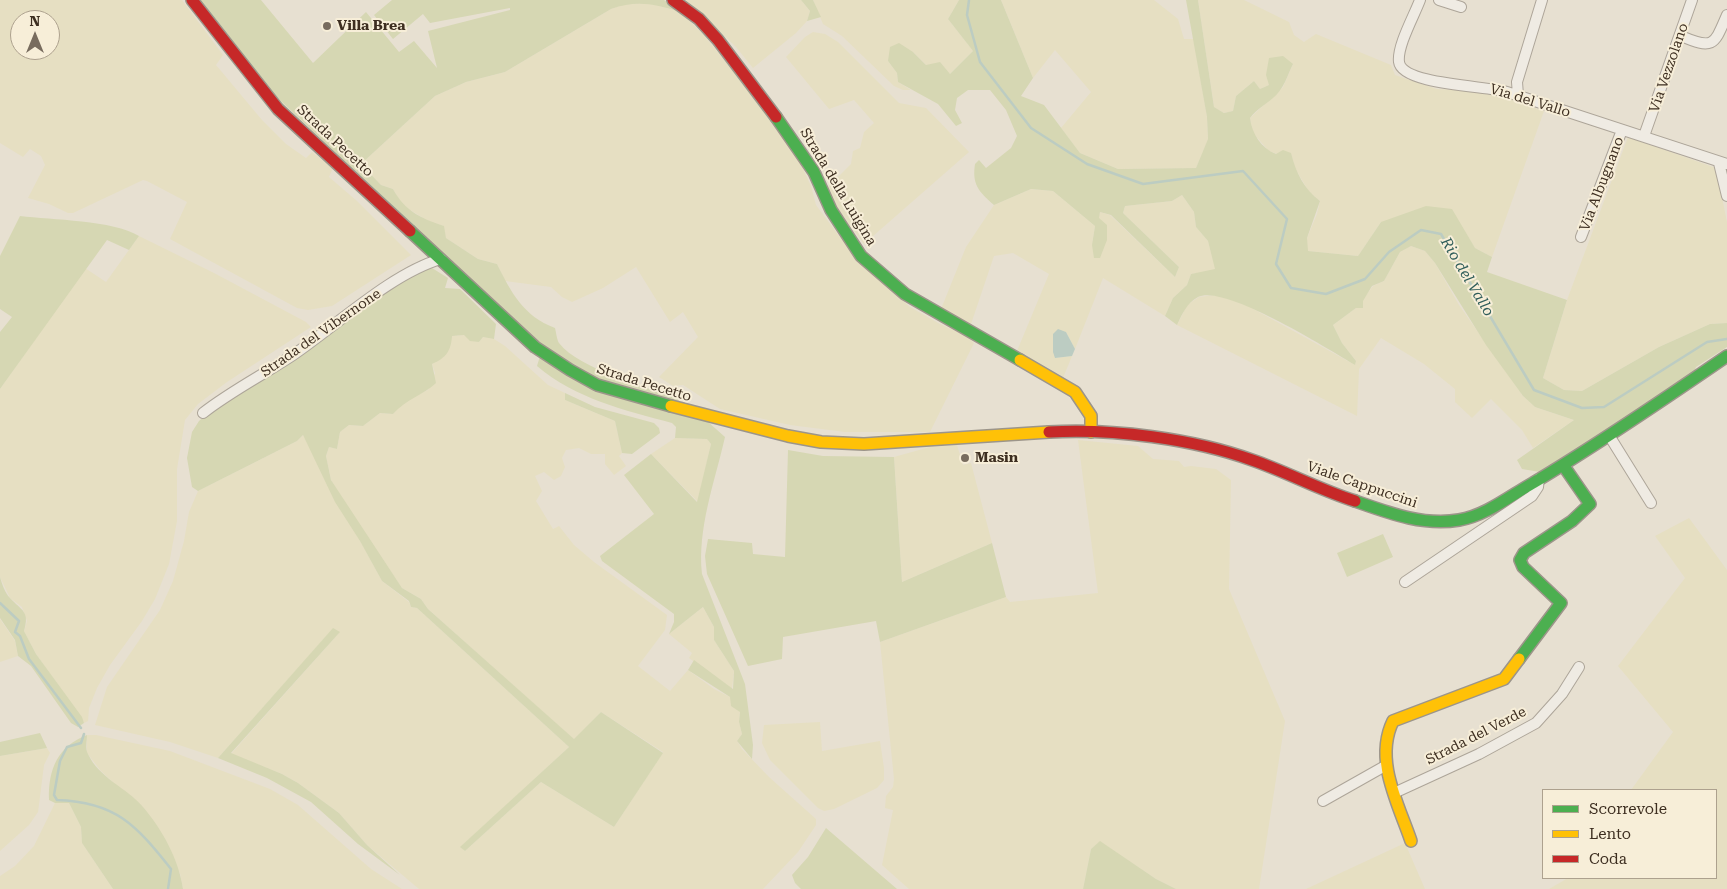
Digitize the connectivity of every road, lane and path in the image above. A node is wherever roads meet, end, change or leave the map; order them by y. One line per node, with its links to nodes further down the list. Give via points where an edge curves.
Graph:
1 (192, 0): 16 (main road, Strada Pecetto, via 278,109)
2 (673, 0): 19 (main road, Strada della Luigina, via 699,19 767,103 814,172 831,210 861,256 905,294 1075,392 1091,416)
3 (1420, 0): 10 (street, Via del Vallo, via 1400,52 1399,64 1405,72 1440,83 1494,88)
4 (1439, 0): 7 (street)
5 (1542, 0): 10 (street, via 1517,82)
6 (1692, 0): 9 (street, Via Vezzolano)
7 (1461, 7)
8 (1727, 14): 9 (street, via 1717,39 1711,43)
9 (1681, 36): 12 (street, Via Vezzolano)
10 (1518, 95): 11 (street, Via del Vallo)
11 (1622, 130): 12 (street, Via del Vallo); 15 (street, Via Albugnano)
12 (1644, 136): 13 (street, Via del Vallo)
13 (1723, 163): 14 (street)
14 (1727, 196)
15 (1581, 237)
16 (441, 259): 18 (street, Strada del Vibernone, via 425,263 401,276 293,354); 19 (main road, Strada Pecetto, via 554,362 580,379 639,400 821,442 864,444)
17 (1727, 356): 20 (main road, Viale Cappuccini)
18 (203, 413)
19 (1091, 432): 22 (main road, Viale Cappuccini, via 1208,445 1253,460 1324,491 1396,515 1431,522 1460,520 1487,510)
20 (1610, 437): 21 (main road, Viale Cappuccini); 23 (street)
21 (1563, 465): 22 (main road, Viale Cappuccini); 26 (main road, via 1590,504 1572,521 1524,553 1520,560 1522,567 1561,603 1504,679 1392,722 1388,728)
22 (1539, 479): 24 (street, via 1532,496)
23 (1651, 503)
24 (1405, 582)
25 (1579, 668): 27 (street, Strada del Verde, via 1562,694 1536,723 1479,754)
26 (1385, 766): 27 (main road); 28 (street)
27 (1394, 793): 29 (main road)
28 (1323, 801)
29 (1411, 840)

